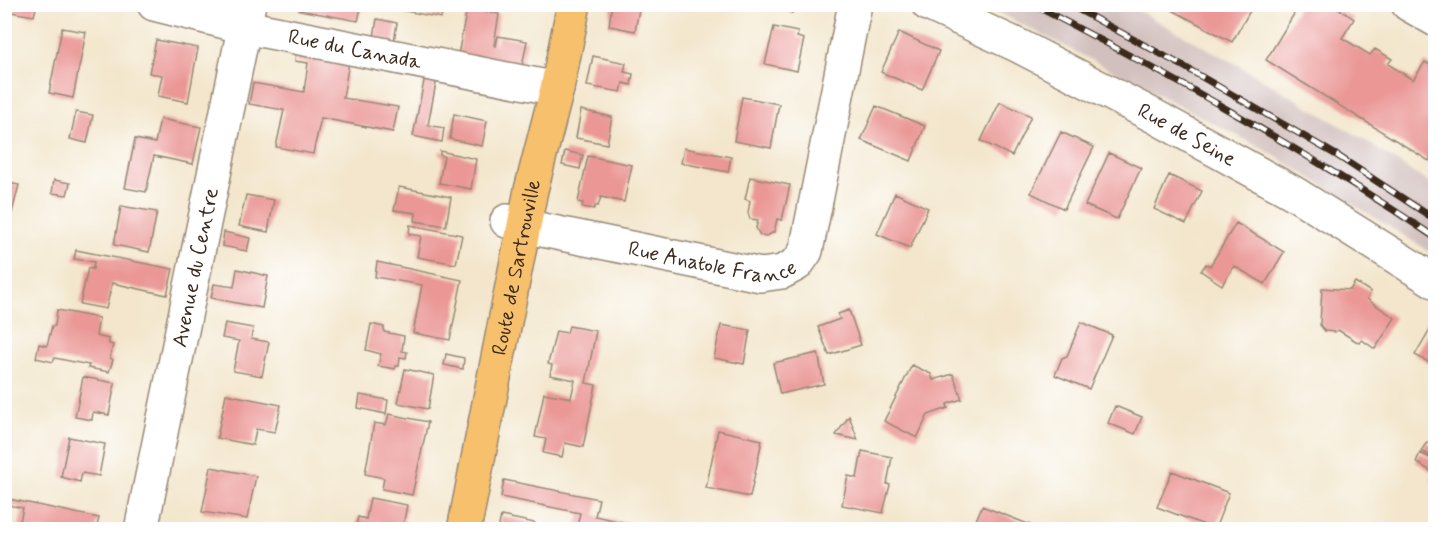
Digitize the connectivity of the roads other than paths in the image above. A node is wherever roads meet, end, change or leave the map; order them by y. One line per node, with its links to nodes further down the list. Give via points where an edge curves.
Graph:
1 (154, 4): 7 (street, Rue du Canada)
2 (554, 4): 9 (main road, Route de Sartrouville)
3 (574, 4): 9 (main road, Route de Sartrouville)
4 (855, 4): 10 (street, Rue Anatole France, via 806,251 797,264 782,272 761,275)
5 (928, 4): 11 (street, Rue de Seine, via 1154,116 1292,192)
6 (1408, 4): 8 (street)
7 (247, 16): 9 (street, Rue du Canada); 12 (street, Avenue du Centre)
8 (1436, 20)
9 (547, 87): 10 (main road, Route de Sartrouville, via 531,190)
10 (515, 224): 13 (main road, Route de Sartrouville); 14 (main road, Route de Sartrouville)
11 (1436, 282)
12 (141, 530)
13 (445, 530)
14 (464, 530)

